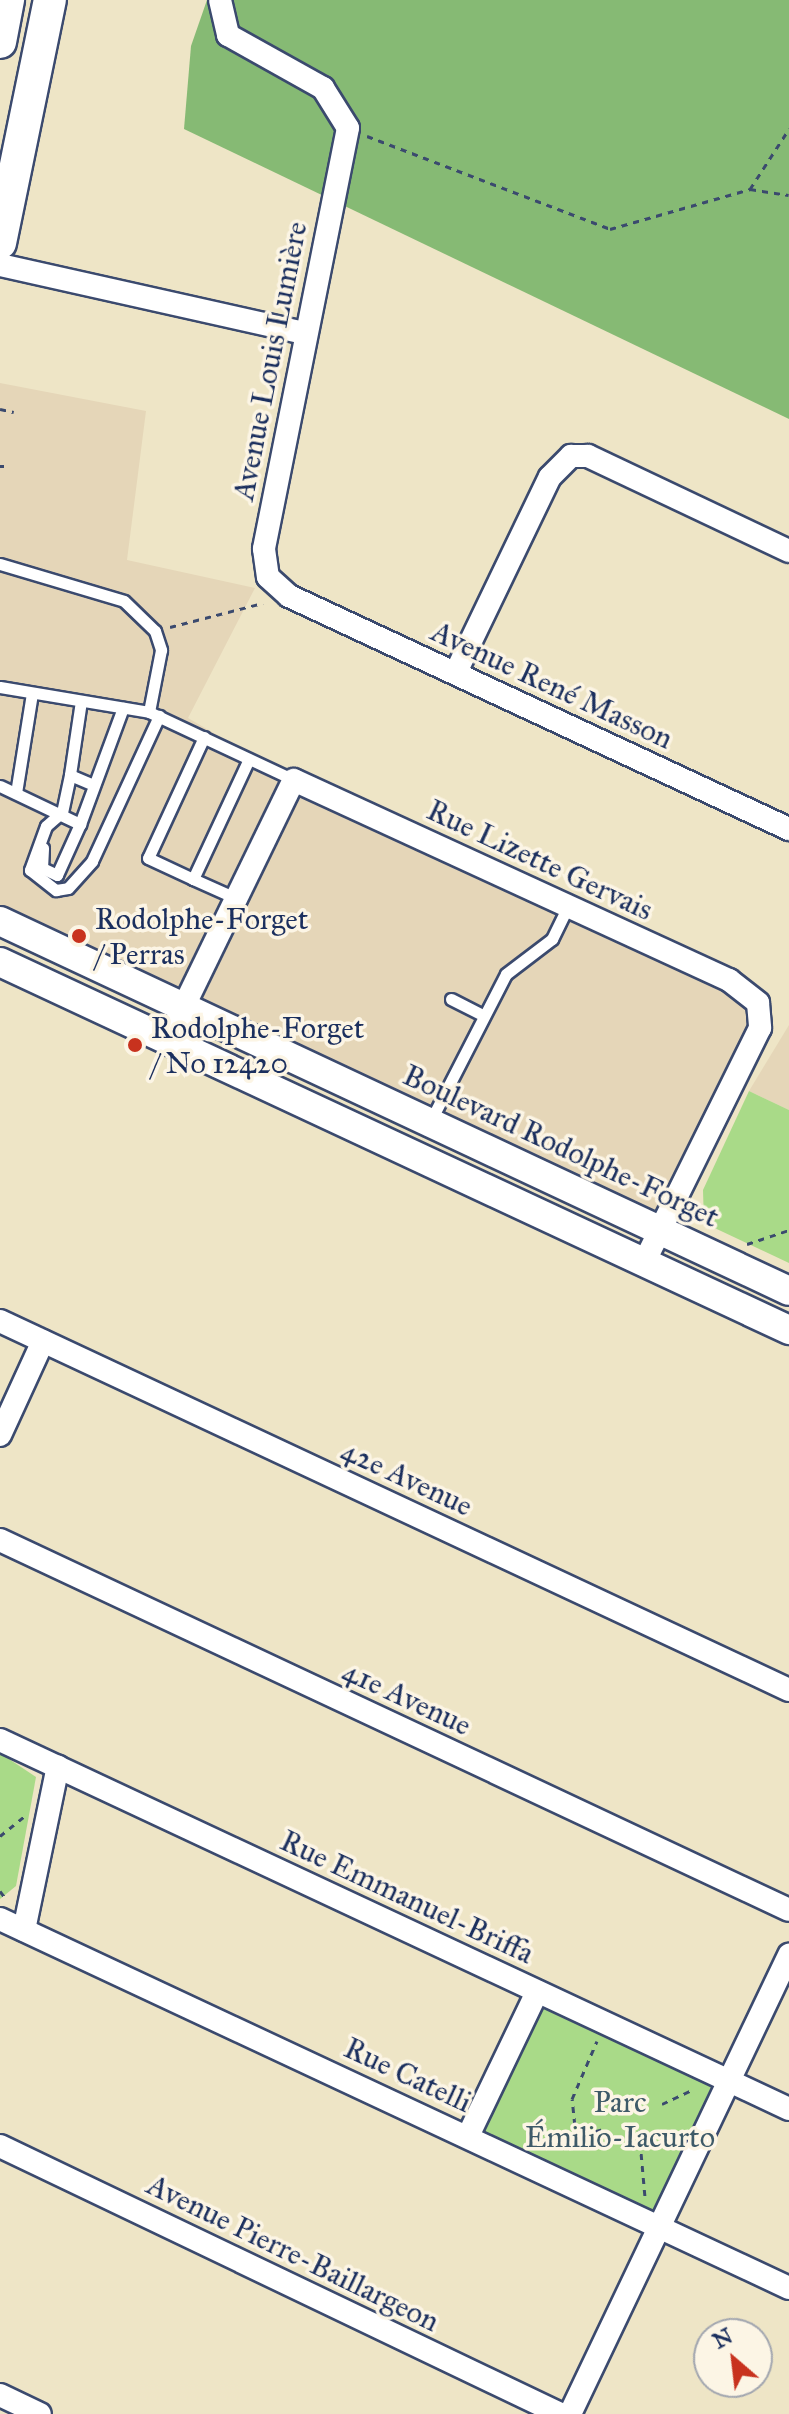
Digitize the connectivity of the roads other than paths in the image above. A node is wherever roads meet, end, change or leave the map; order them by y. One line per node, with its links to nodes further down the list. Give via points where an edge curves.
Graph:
1 (8, 0): 4 (main road)
2 (50, 0): 5 (main road)
3 (220, 0): 7 (street, Avenue Louis Lumière, via 228,35 323,88 348,128)
4 (0, 42)
5 (0, 243)
6 (0, 265): 7 (street)
7 (305, 333): 10 (street, Avenue Louis Lumière, via 264,549 268,577)
8 (789, 551): 11 (street, via 588,456 571,456 550,477)
9 (0, 564): 16 (lane, via 124,601 155,631 161,650)
10 (289, 596): 11 (street, Avenue René Masson)
11 (456, 672): 26 (street, Avenue René Masson)
12 (0, 687): 13 (lane)
13 (32, 693): 14 (lane); 23 (lane)
14 (81, 701): 15 (lane); 19 (lane)
15 (123, 708): 16 (lane); 21 (lane)
16 (154, 714): 17 (lane); 24 (lane, via 92,861 68,888 56,890 30,870)
17 (204, 737): 18 (lane); 27 (lane, via 148,858)
18 (249, 759): 20 (lane); 27 (lane)
19 (70, 775): 21 (lane); 24 (lane)
20 (294, 780): 28 (street); 29 (street, Rue Lizette Gervais)
21 (93, 785): 25 (lane)
22 (0, 786): 23 (lane)
23 (16, 793): 24 (lane)
24 (58, 817): 25 (lane); 25 (lane, via 39,862 57,875)
25 (80, 824)
26 (789, 829)
27 (193, 879): 28 (lane)
28 (238, 899): 33 (street)
29 (568, 906): 34 (lane, via 552,939 506,974); 37 (street, Rue Lizette Gervais, via 729,980 758,1003 760,1028)
30 (0, 921): 33 (street, Boulevard Rodolphe-Forget)
31 (0, 962): 35 (street)
32 (451, 999): 34 (lane)
33 (185, 1007): 35 (street); 36 (street, Boulevard Rodolphe-Forget)
34 (481, 1014): 36 (lane)
35 (167, 1041): 38 (street)
36 (430, 1122): 37 (street, Boulevard Rodolphe-Forget)
37 (659, 1230): 38 (street, Rue Lizette Gervais); 39 (street, Boulevard Rodolphe-Forget)
38 (644, 1263): 41 (street)
39 (789, 1291)
40 (0, 1321): 42 (street, 42e Avenue)
41 (789, 1330)
42 (43, 1341): 43 (street); 45 (street, 42e Avenue)
43 (0, 1435)
44 (0, 1540): 48 (street, 41e Avenue)
45 (789, 1690)
46 (0, 1740): 47 (street, Rue Emmanuel-Briffa)
47 (58, 1766): 50 (street); 52 (street, Rue Emmanuel-Briffa)
48 (789, 1910)
49 (0, 1919): 50 (street, Rue Catelli)
50 (24, 1930): 55 (street, Rue Catelli)
51 (789, 1955): 53 (street)
52 (537, 1992): 53 (street, Rue Emmanuel-Briffa); 55 (street)
53 (729, 2081): 54 (street, Rue Emmanuel-Briffa); 57 (street)
54 (789, 2109)
55 (468, 2136): 57 (street, Rue Catelli)
56 (0, 2146): 61 (street, Avenue Pierre-Baillargeon)
57 (661, 2229): 58 (street, Rue Catelli); 62 (street)
58 (789, 2288)
59 (0, 2395): 60 (street)
60 (40, 2414)
61 (560, 2414)
62 (570, 2414)

